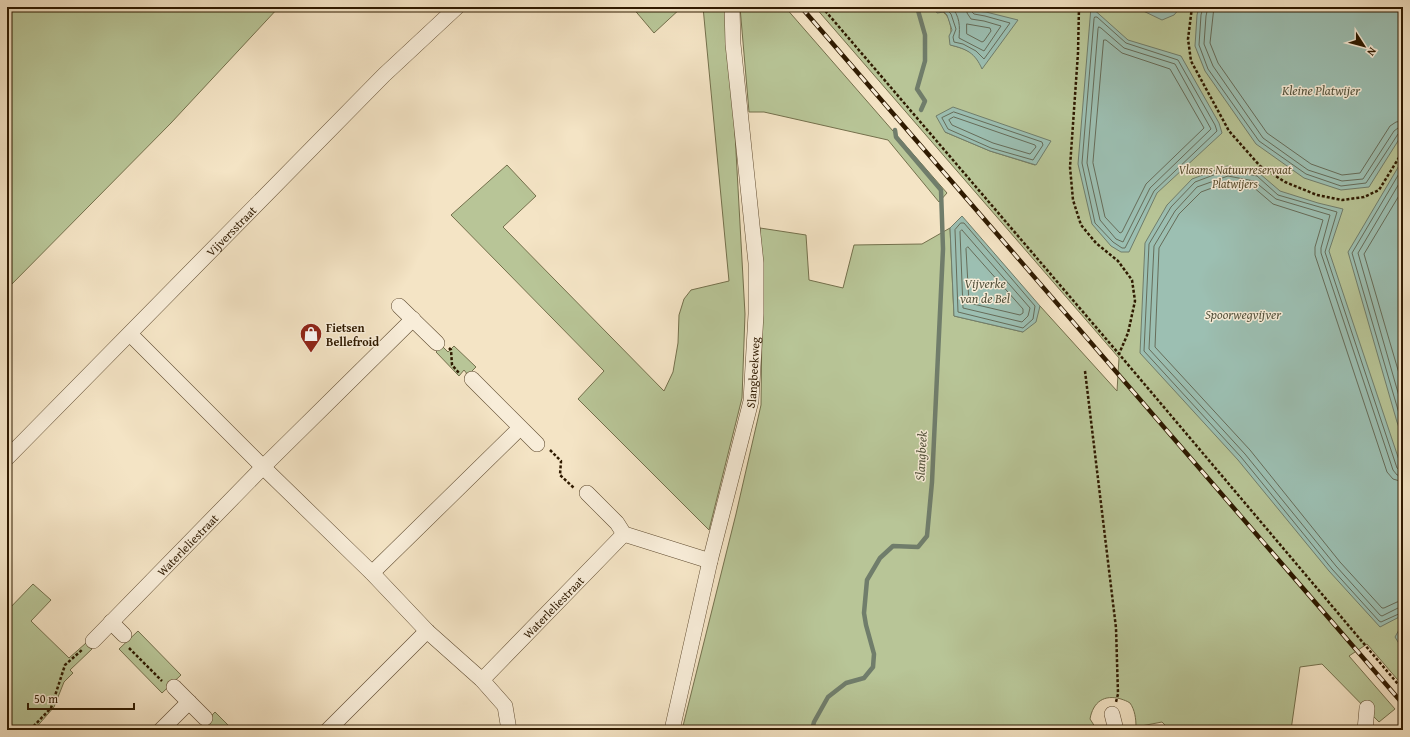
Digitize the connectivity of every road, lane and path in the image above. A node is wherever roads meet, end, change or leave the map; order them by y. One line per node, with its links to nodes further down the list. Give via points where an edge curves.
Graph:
1 (457, 7): 9 (street, Vijversstraat, via 384,75)
2 (732, 7): 20 (street, Slangbeekweg, via 733,44 756,263 756,314 751,401)
3 (822, 7): 11 (path)
4 (1079, 7): 11 (path, via 1070,166 1073,200 1081,225 1096,243 1118,261 1132,280 1135,301 1128,333)
5 (1192, 7): 6 (path, via 1188,39 1191,61 1228,131 1260,166 1285,182 1317,195 1342,200 1364,198 1379,190)
6 (1403, 151)
7 (399, 306): 8 (street)
8 (413, 319): 10 (street); 17 (street, Waterleliestraat)
9 (130, 334): 16 (street, Vijversstraat); 17 (street)
10 (437, 343): 13 (path, via 444,344 451,350 452,365 463,376)
11 (1119, 354): 28 (path)
12 (1085, 371): 31 (path, via 1116,628 1118,694)
13 (472, 379): 14 (street)
14 (520, 428): 15 (street); 21 (street)
15 (537, 444): 18 (path, via 544,444 561,461 560,475 577,490)
16 (7, 458)
17 (263, 467): 21 (street); 22 (street, Waterleliestraat)
18 (587, 494): 19 (street, via 617,523)
19 (624, 534): 20 (street); 26 (street, Waterleliestraat)
20 (710, 561): 37 (street, Slangbeekweg)
21 (372, 573): 23 (street)
22 (111, 622): 24 (street); 25 (street, Waterleliestraat)
23 (427, 631): 26 (street); 35 (street)
24 (124, 635): 27 (path, via 124,643 168,686)
25 (93, 641): 33 (path, via 66,666 51,708)
26 (482, 680): 36 (street, via 505,706)
27 (174, 687): 29 (street)
28 (1403, 690)
29 (189, 702): 32 (street); 34 (street)
30 (1367, 708): 39 (street)
31 (1112, 714): 38 (street)
32 (205, 718)
33 (30, 730)
34 (161, 730)
35 (328, 730)
36 (508, 730)
37 (672, 730)
38 (1116, 730)
39 (1365, 730)

